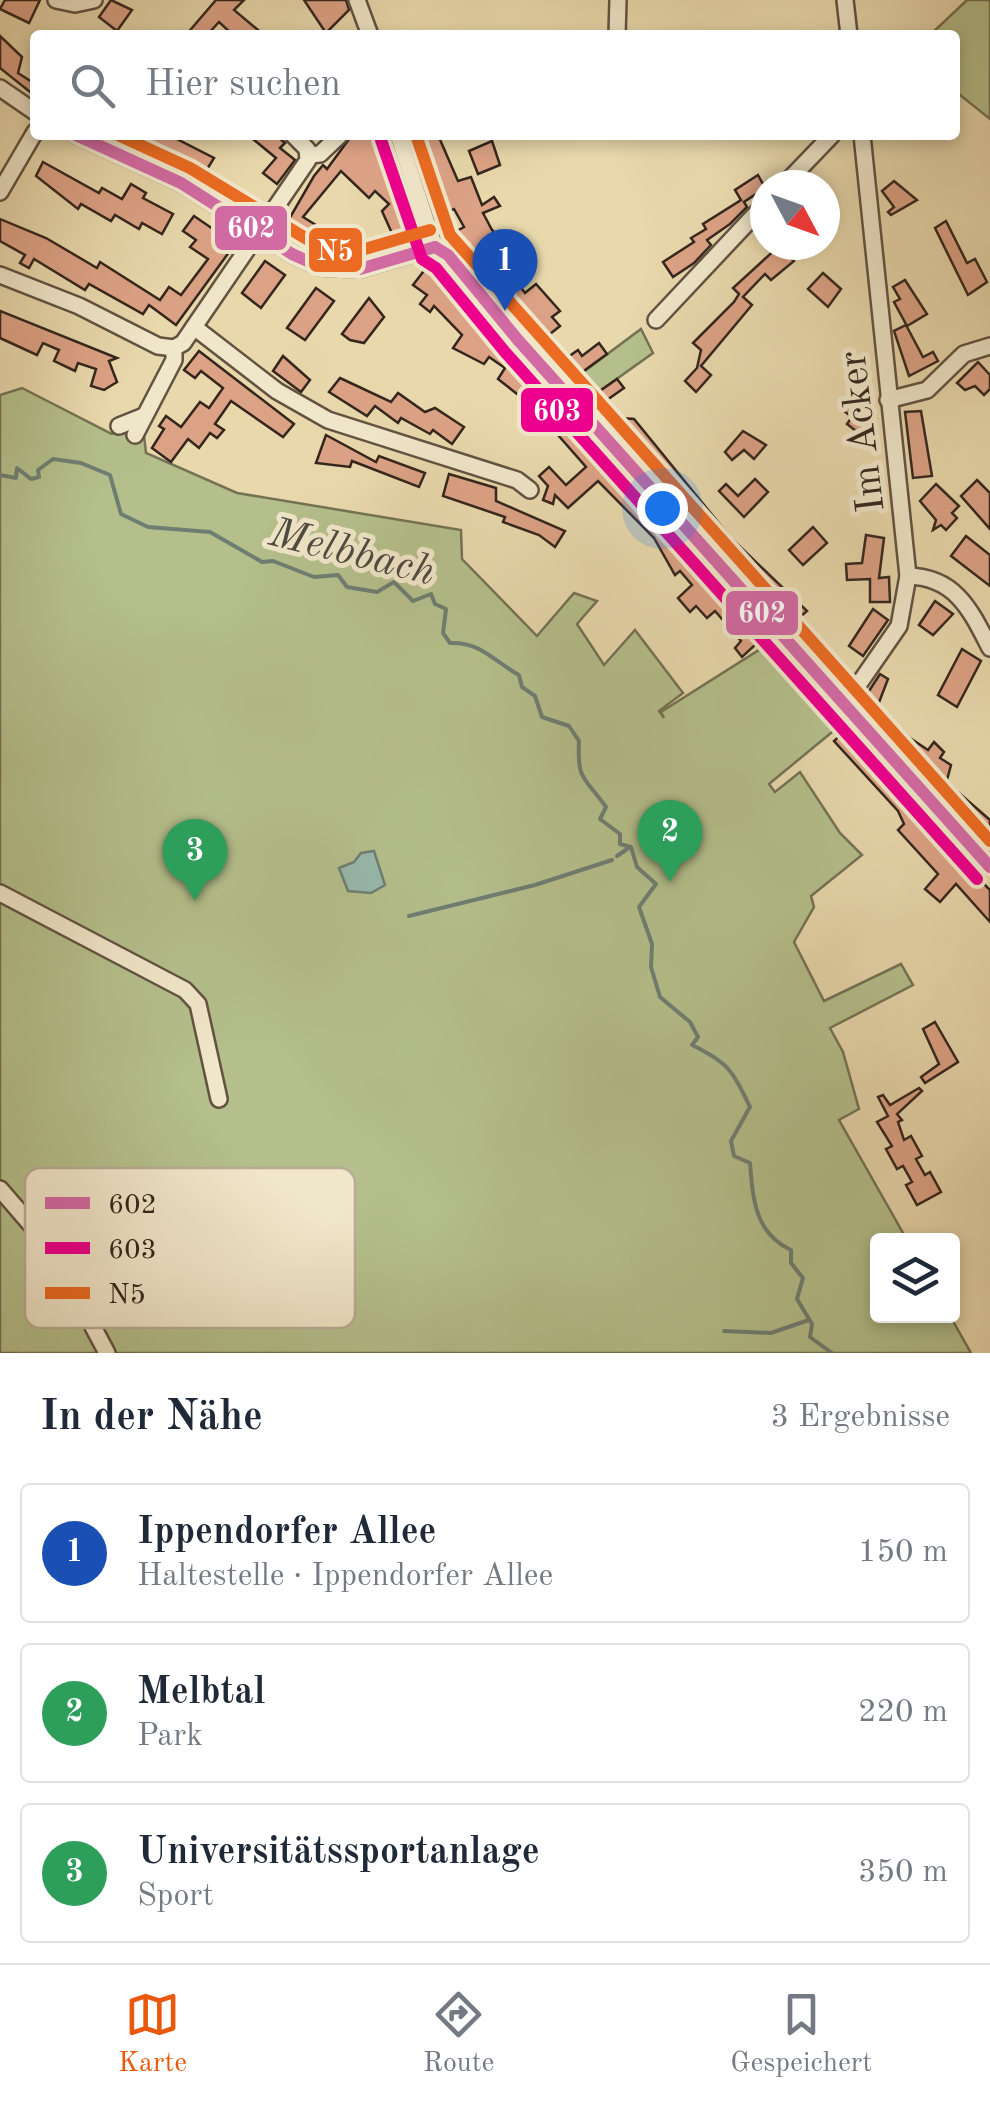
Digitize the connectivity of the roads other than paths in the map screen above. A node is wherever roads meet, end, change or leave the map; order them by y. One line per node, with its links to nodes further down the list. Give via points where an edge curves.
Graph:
1 (56, 0): 2 (street)
2 (94, 0)
3 (357, 0): 6 (street)
4 (618, 0): 7 (street)
5 (845, 0): 8 (street)
6 (368, 30)
7 (617, 30)
8 (848, 30)
9 (0, 88): 10 (street)
10 (30, 109)
11 (30, 140): 20 (street)
12 (87, 140): 22 (street, via 181,182)
13 (298, 140): 18 (street)
14 (335, 140): 18 (street)
15 (400, 140): 23 (street)
16 (827, 140): 19 (street)
17 (862, 140): 29 (street, Im Acker)
18 (309, 155): 22 (street)
19 (798, 170)
20 (0, 192)
21 (750, 220): 25 (street)
22 (259, 233): 23 (street, via 310,263 341,270); 26 (street)
23 (436, 247): 36 (street)
24 (0, 275): 28 (street)
25 (656, 320)
26 (194, 327): 28 (street); 33 (street, via 277,391 328,420 518,480)
27 (990, 346): 29 (street, via 964,354 927,390)
28 (174, 348): 30 (street)
29 (888, 400): 34 (street, Im Acker)
30 (144, 416): 31 (street); 32 (street)
31 (119, 426)
32 (135, 435)
33 (530, 490)
34 (908, 576): 35 (street, via 934,580 961,596); 36 (street, Im Acker, via 899,626)
35 (990, 648)
36 (845, 704): 37 (street)
37 (990, 866)
38 (0, 893): 39 (street, via 185,990 198,1004)
39 (218, 1099)
40 (0, 1189): 41 (street)
41 (25, 1218)
42 (94, 1328): 43 (street)
43 (107, 1353)

